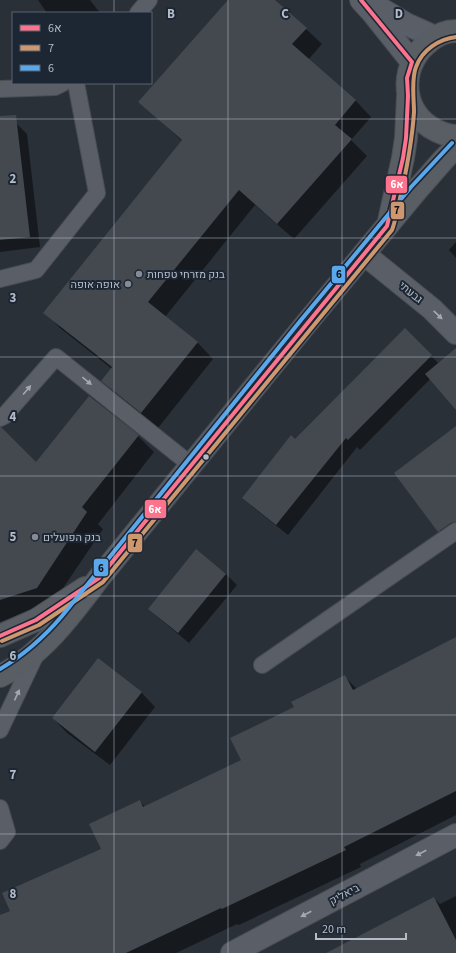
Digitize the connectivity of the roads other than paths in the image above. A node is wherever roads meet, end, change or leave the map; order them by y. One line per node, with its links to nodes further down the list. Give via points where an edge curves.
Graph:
1 (149, 0): 4 (lane)
2 (361, 0): 7 (street)
3 (366, 0): 6 (street, via 406,24)
4 (139, 12)
5 (456, 31): 6 (street)
6 (435, 37): 7 (street, via 421,47)
7 (412, 62): 11 (street, via 407,78)
8 (61, 84): 10 (lane, via 54,87)
9 (76, 84): 16 (lane, via 97,193 36,270)
10 (0, 89)
11 (408, 96): 12 (street, via 424,123 437,131); 14 (street, via 403,158)
12 (456, 136)
13 (456, 147): 14 (street)
14 (387, 226): 15 (street)
15 (364, 254): 17 (street, גבעתי, one-way to 17, via 432,309); 19 (street)
16 (0, 279)
17 (456, 333)
18 (0, 418): 19 (lane, one-way to 19, via 56,357)
19 (191, 464): 21 (street)
20 (456, 531): 24 (lane)
21 (99, 578): 22 (street, via 36,620); 23 (street, via 71,615)
22 (0, 636)
23 (38, 649): 25 (street); 26 (lane, one-way to 23)
24 (262, 666)
25 (0, 676)
26 (0, 730)
27 (0, 808): 29 (lane, via 7,832)
28 (456, 835): 30 (street, ביאליק, one-way to 30)
29 (0, 841)
30 (232, 953)

